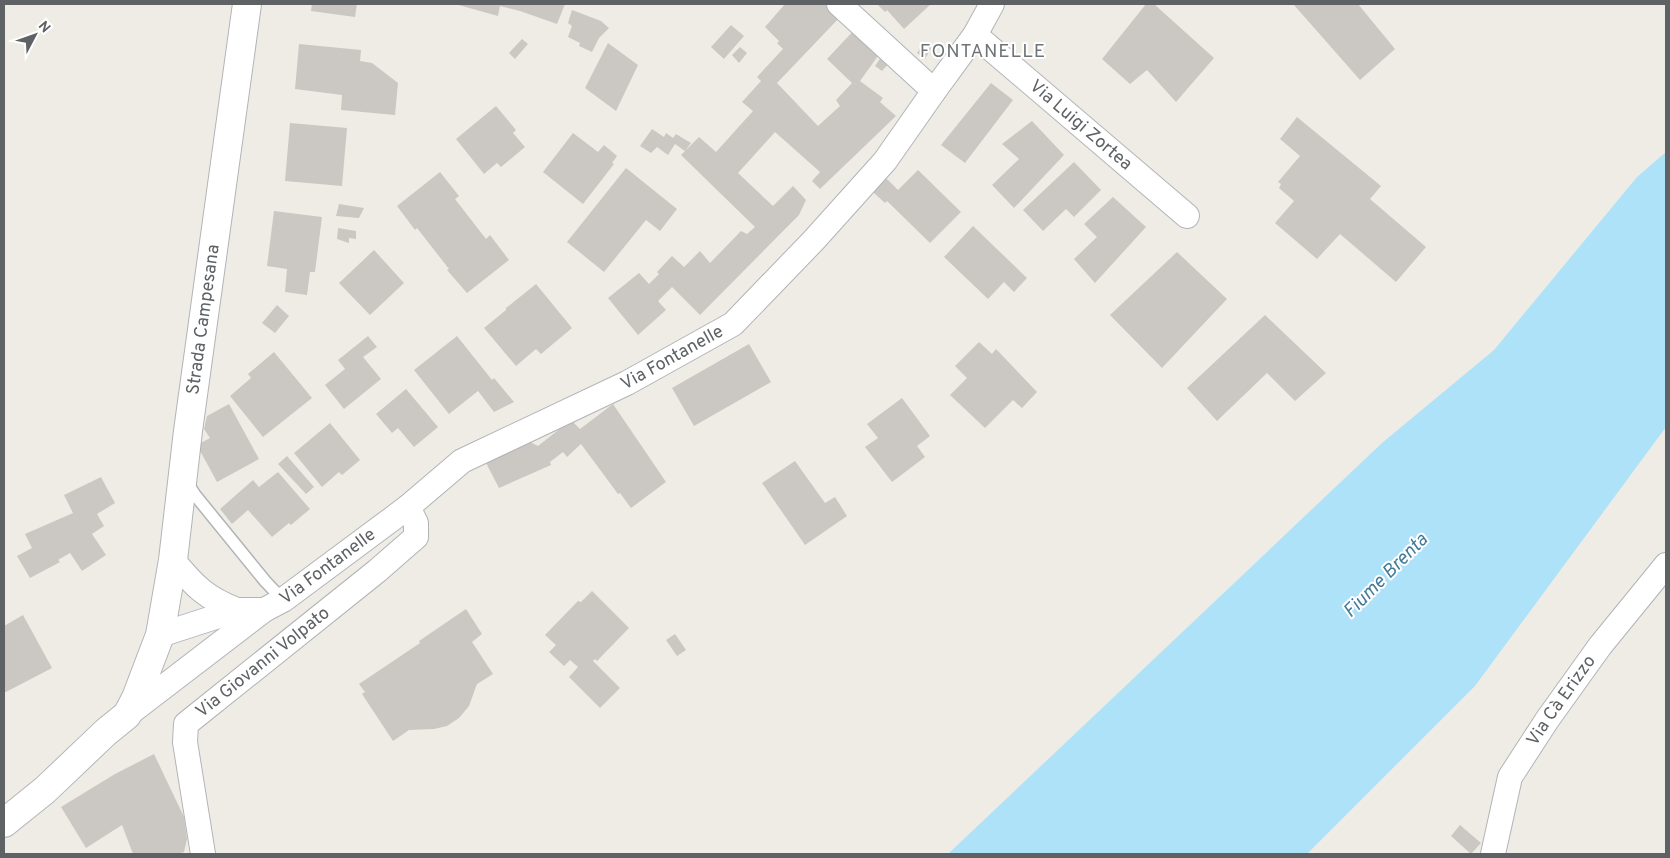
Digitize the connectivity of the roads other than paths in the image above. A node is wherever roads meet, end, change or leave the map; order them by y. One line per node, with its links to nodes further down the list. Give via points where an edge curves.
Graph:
1 (247, 4): 7 (street, Strada Campesana)
2 (839, 4): 5 (street)
3 (992, 4): 4 (street, Via Fontanelle)
4 (975, 35): 5 (street, Via Fontanelle); 6 (street, Via Luigi Zortea)
5 (934, 91): 8 (street, Via Fontanelle, via 884,161 733,324 627,383 462,461)
6 (1186, 216)
7 (183, 476): 9 (street, Strada Campesana); 11 (lane, via 265,582)
8 (408, 507): 11 (street, Via Fontanelle); 17 (street, Via Giovanni Volpato, via 416,523 416,537 186,724 185,742)
9 (173, 560): 12 (street, Via Fontanelle, via 202,592); 13 (street, Strada Campesana)
10 (1666, 565): 18 (street, Via Cà Erizzo, via 1600,646 1510,777)
11 (274, 605): 12 (street, Via Fontanelle); 14 (street, Via Fontanelle)
12 (238, 610): 13 (street, Via Fontanelle)
13 (156, 646): 14 (street, via 167,666); 15 (street, Via Fontanelle)
14 (190, 667): 15 (street, Via Fontanelle)
15 (127, 715): 16 (street, Via Fontanelle)
16 (4, 824)
17 (203, 854)
18 (1493, 854)

